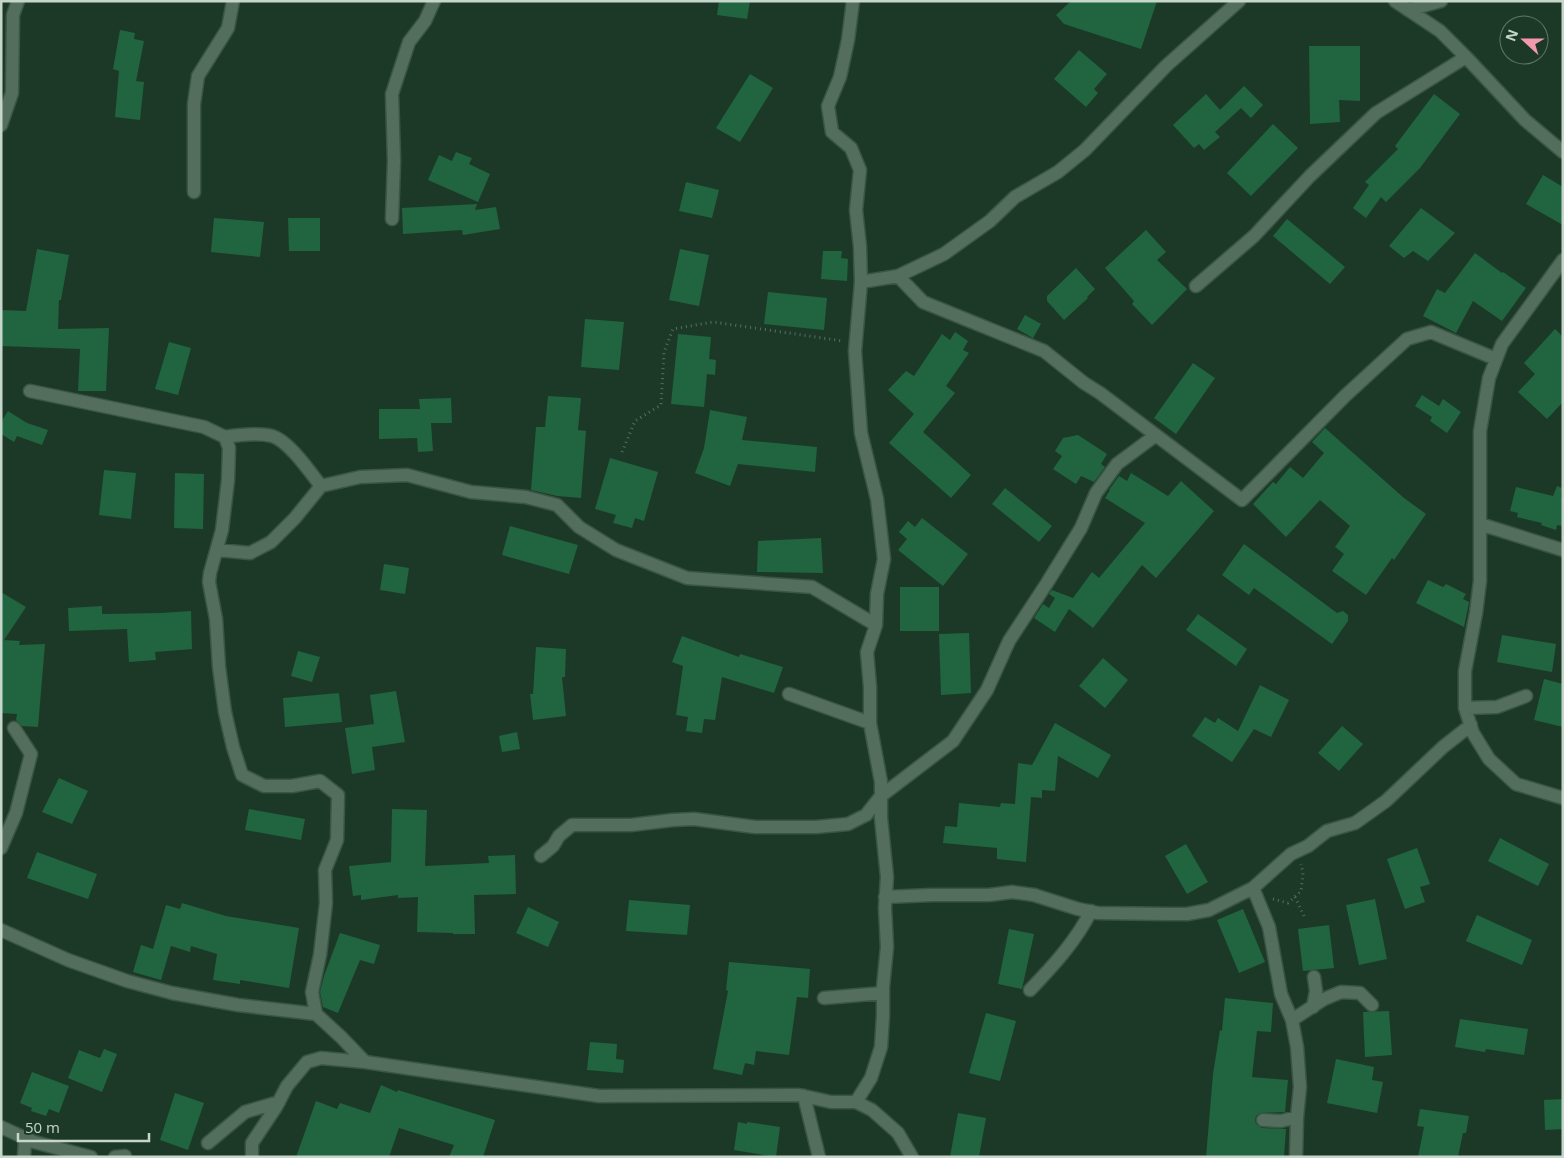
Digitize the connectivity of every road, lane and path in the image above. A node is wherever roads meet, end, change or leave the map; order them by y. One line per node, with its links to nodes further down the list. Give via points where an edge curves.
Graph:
1 (18, 1): 10 (street, via 13,15 12,93)
2 (233, 1): 12 (street, via 228,28 198,76 194,104)
3 (434, 1): 13 (street, via 425,21 409,42 392,94)
4 (853, 1): 16 (street, via 840,77 828,106 832,132 851,148 860,170 856,210)
5 (1239, 1): 15 (street, via 1166,66 1084,150 1058,172 1015,197 990,221 944,254)
6 (1395, 1): 8 (street)
7 (1441, 1): 8 (street)
8 (1408, 10): 9 (street, via 1440,31)
9 (1466, 57): 11 (street, via 1525,120); 17 (street, via 1376,113 1254,236)
10 (1, 125)
11 (1563, 152)
12 (194, 192)
13 (392, 219)
14 (1563, 260): 19 (street, via 1502,344)
15 (898, 276): 16 (street); 21 (street, via 923,302 1044,351)
16 (860, 282): 18 (street)
17 (1196, 286)
18 (856, 343): 23 (path, via 712,322 673,329 664,352 661,405 635,421); 28 (street, via 861,433 878,499 884,559 877,594)
19 (1496, 359): 21 (street, via 1431,332 1407,339 1345,396 1242,500); 25 (street, via 1489,378 1480,431)
20 (30, 391): 22 (street, via 204,427)
21 (1156, 435): 35 (street, via 1117,464 1096,493 1081,528 1009,641 987,690 953,741)
22 (225, 437): 24 (street, via 273,436 295,452); 26 (street, via 229,448 228,480)
23 (622, 452)
24 (321, 486): 26 (street, via 271,542 250,553); 28 (street, via 360,477 407,475 471,492 526,497 557,505 579,527 616,550 687,578 812,587)
25 (1480, 524): 27 (street); 31 (street, via 1480,581 1465,671)
26 (217, 550): 52 (street, via 209,582 225,712 242,775 264,786 320,782 338,795 337,840 325,870 326,903 312,992)
27 (1563, 550)
28 (876, 625): 32 (street, via 867,652)
29 (790, 694): 32 (street)
30 (1526, 696): 31 (street, via 1497,707)
31 (1466, 708): 33 (street)
32 (870, 723): 35 (street)
33 (1471, 725): 36 (street, via 1489,758 1516,784); 38 (street, via 1386,801 1355,823 1327,831)
34 (14, 728): 37 (street, via 31,754 16,813)
35 (881, 796): 39 (street, via 866,816 848,824 755,827 694,819 631,825 572,825); 42 (street)
36 (1563, 798)
37 (1, 848)
38 (1299, 851): 40 (street, via 1291,854); 41 (path, via 1303,872 1301,892)
39 (541, 856)
40 (1253, 888): 41 (path, via 1288,903); 43 (street, via 1209,910 1187,914); 53 (street, via 1269,927 1281,994)
41 (1295, 896): 44 (path)
42 (886, 897): 43 (street, via 1012,892); 48 (street, via 887,947)
43 (1091, 912): 47 (street, via 1083,927)
44 (1305, 918)
45 (1, 930): 52 (street, via 127,982 238,1005)
46 (1314, 977): 51 (street)
47 (1030, 990)
48 (883, 993): 49 (street); 57 (street, via 881,1047 871,1078)
49 (824, 998)
50 (1372, 1004): 51 (street, via 1360,993 1341,992)
51 (1313, 1007): 53 (street)
52 (316, 1014): 54 (street)
53 (1292, 1020): 58 (street, via 1300,1087)
54 (365, 1062): 55 (street, via 599,1096); 56 (street, via 321,1058 308,1062 287,1086)
55 (804, 1096): 57 (street, via 831,1102); 66 (street)
56 (279, 1102): 62 (street, via 245,1112); 65 (street, via 252,1143)
57 (856, 1102): 67 (street, via 872,1110 898,1133)
58 (1297, 1117): 59 (street); 68 (street)
59 (1263, 1120)
60 (1, 1127): 61 (street)
61 (24, 1138): 63 (street); 64 (street)
62 (208, 1143)
63 (24, 1157)
64 (91, 1157)
65 (252, 1157)
66 (819, 1157)
67 (912, 1157)
68 (1296, 1157)

